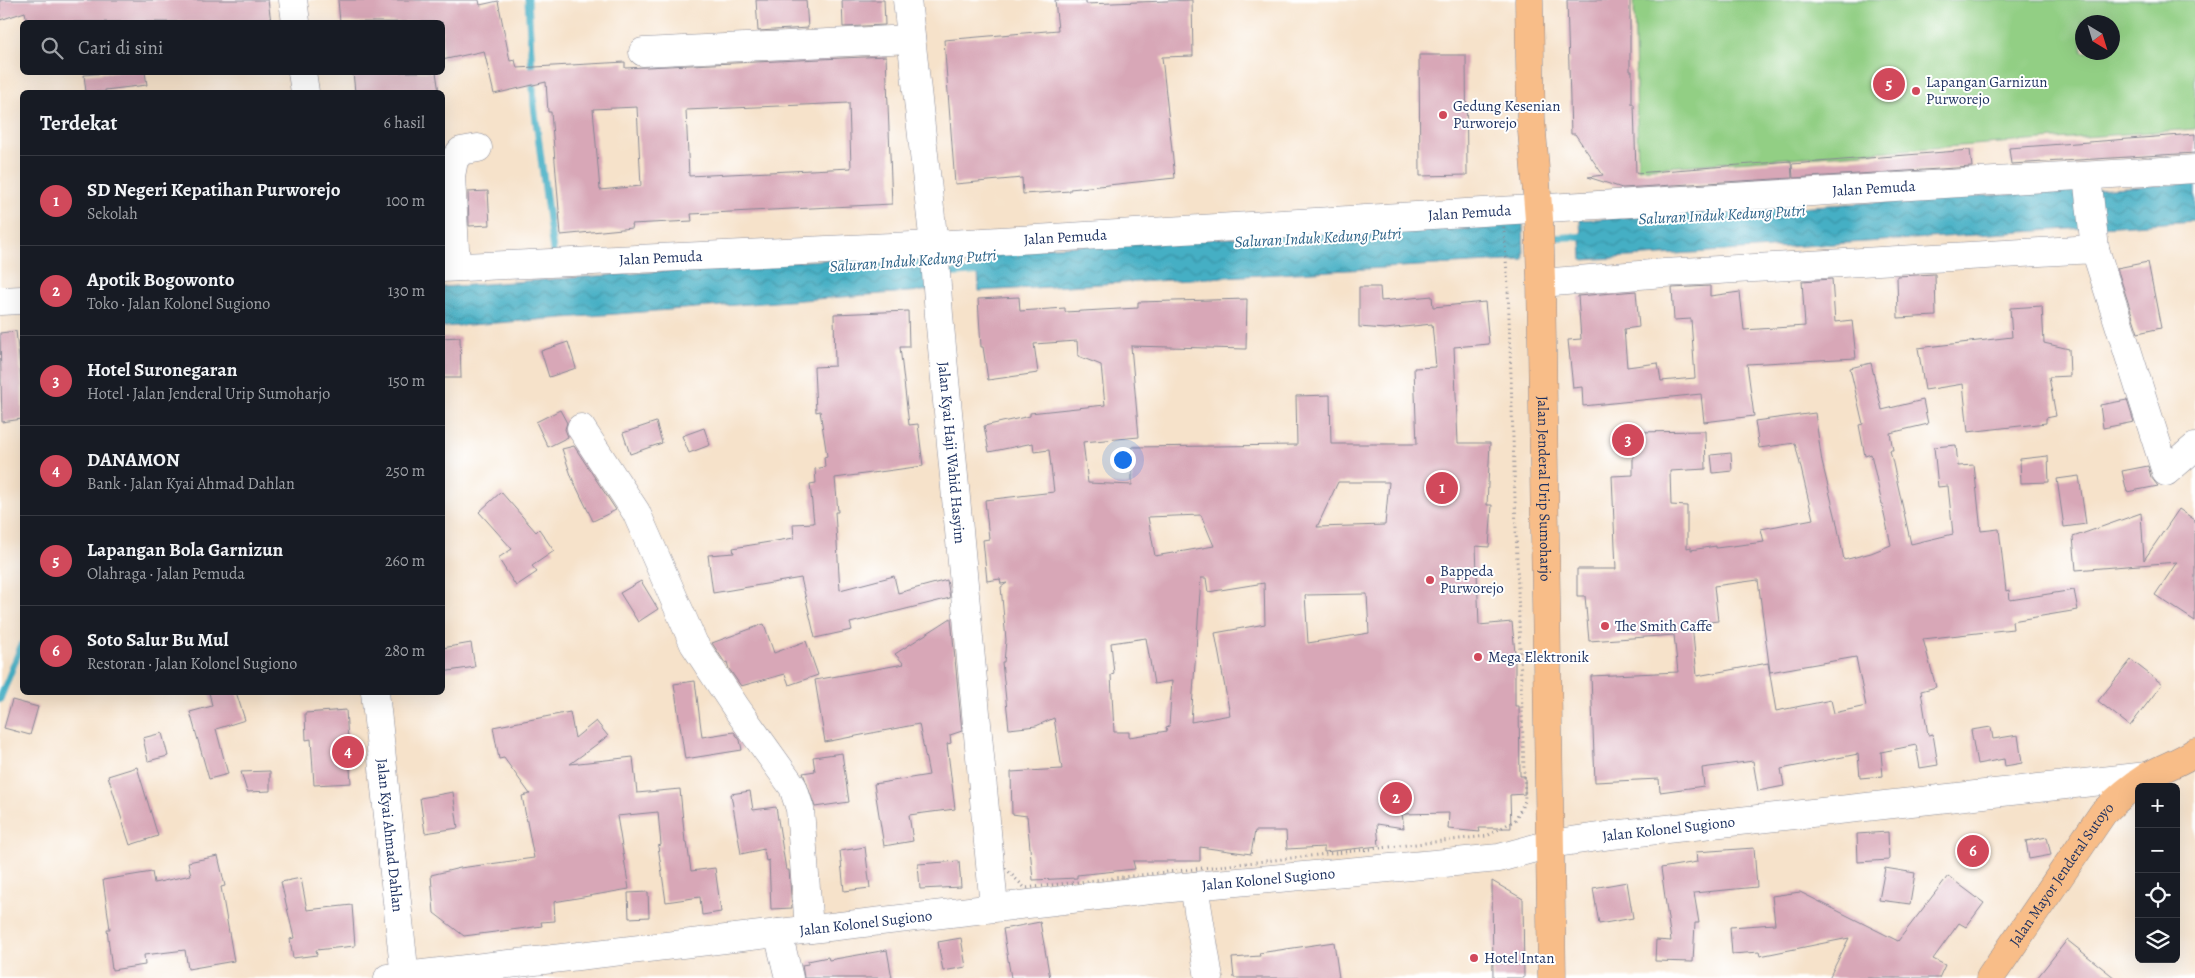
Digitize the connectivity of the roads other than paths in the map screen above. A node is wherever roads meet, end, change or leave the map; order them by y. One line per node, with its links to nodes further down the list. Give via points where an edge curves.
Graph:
1 (293, 0): 4 (street)
2 (907, 0): 5 (street, Jalan Kyai Haji Wahid Hasyim)
3 (1528, 0): 12 (main road, Jalan Jenderal Urip Sumoharjo)
4 (296, 20)
5 (911, 39): 6 (street); 14 (street, Jalan Kyai Haji Wahid Hasyim)
6 (642, 52)
7 (302, 75): 8 (street)
8 (305, 90)
9 (478, 148): 15 (street, via 461,151 454,160)
10 (2195, 169): 11 (street, Jalan Pemuda)
11 (2088, 182): 12 (street, Jalan Pemuda); 13 (street)
12 (1539, 214): 14 (street, Jalan Pemuda); 16 (main road, Jalan Jenderal Urip Sumoharjo)
13 (2094, 242): 16 (street); 20 (street, via 2166,472)
14 (934, 245): 15 (street, Jalan Pemuda); 26 (street, Jalan Kyai Haji Wahid Hasyim)
15 (449, 268)
16 (1541, 282): 24 (main road, Jalan Jenderal Urip Sumoharjo)
17 (20, 300): 18 (street)
18 (0, 301)
19 (581, 428): 27 (street, via 636,512 694,644 793,786 800,809)
20 (2195, 447)
21 (374, 695): 29 (street, Jalan Kyai Ahmad Dahlan)
22 (2195, 752): 23 (main road, Jalan Mayor Jenderal Sutoyo)
23 (2148, 776): 24 (street, Jalan Kolonel Sugiono); 33 (main road, Jalan Mayor Jenderal Sutoyo, via 2124,792 2102,813)
24 (1550, 844): 25 (street, Jalan Kolonel Sugiono, via 1499,858); 32 (main road, Jalan Jenderal Urip Sumoharjo)
25 (1194, 886): 26 (street, Jalan Kolonel Sugiono); 31 (street)
26 (994, 907): 27 (street, Jalan Kolonel Sugiono)
27 (809, 929): 28 (street, Jalan Kolonel Sugiono)
28 (778, 933): 29 (street, Jalan Kolonel Sugiono); 30 (street)
29 (399, 977)
30 (789, 978)
31 (1209, 978)
32 (1552, 978)
33 (1990, 978)

